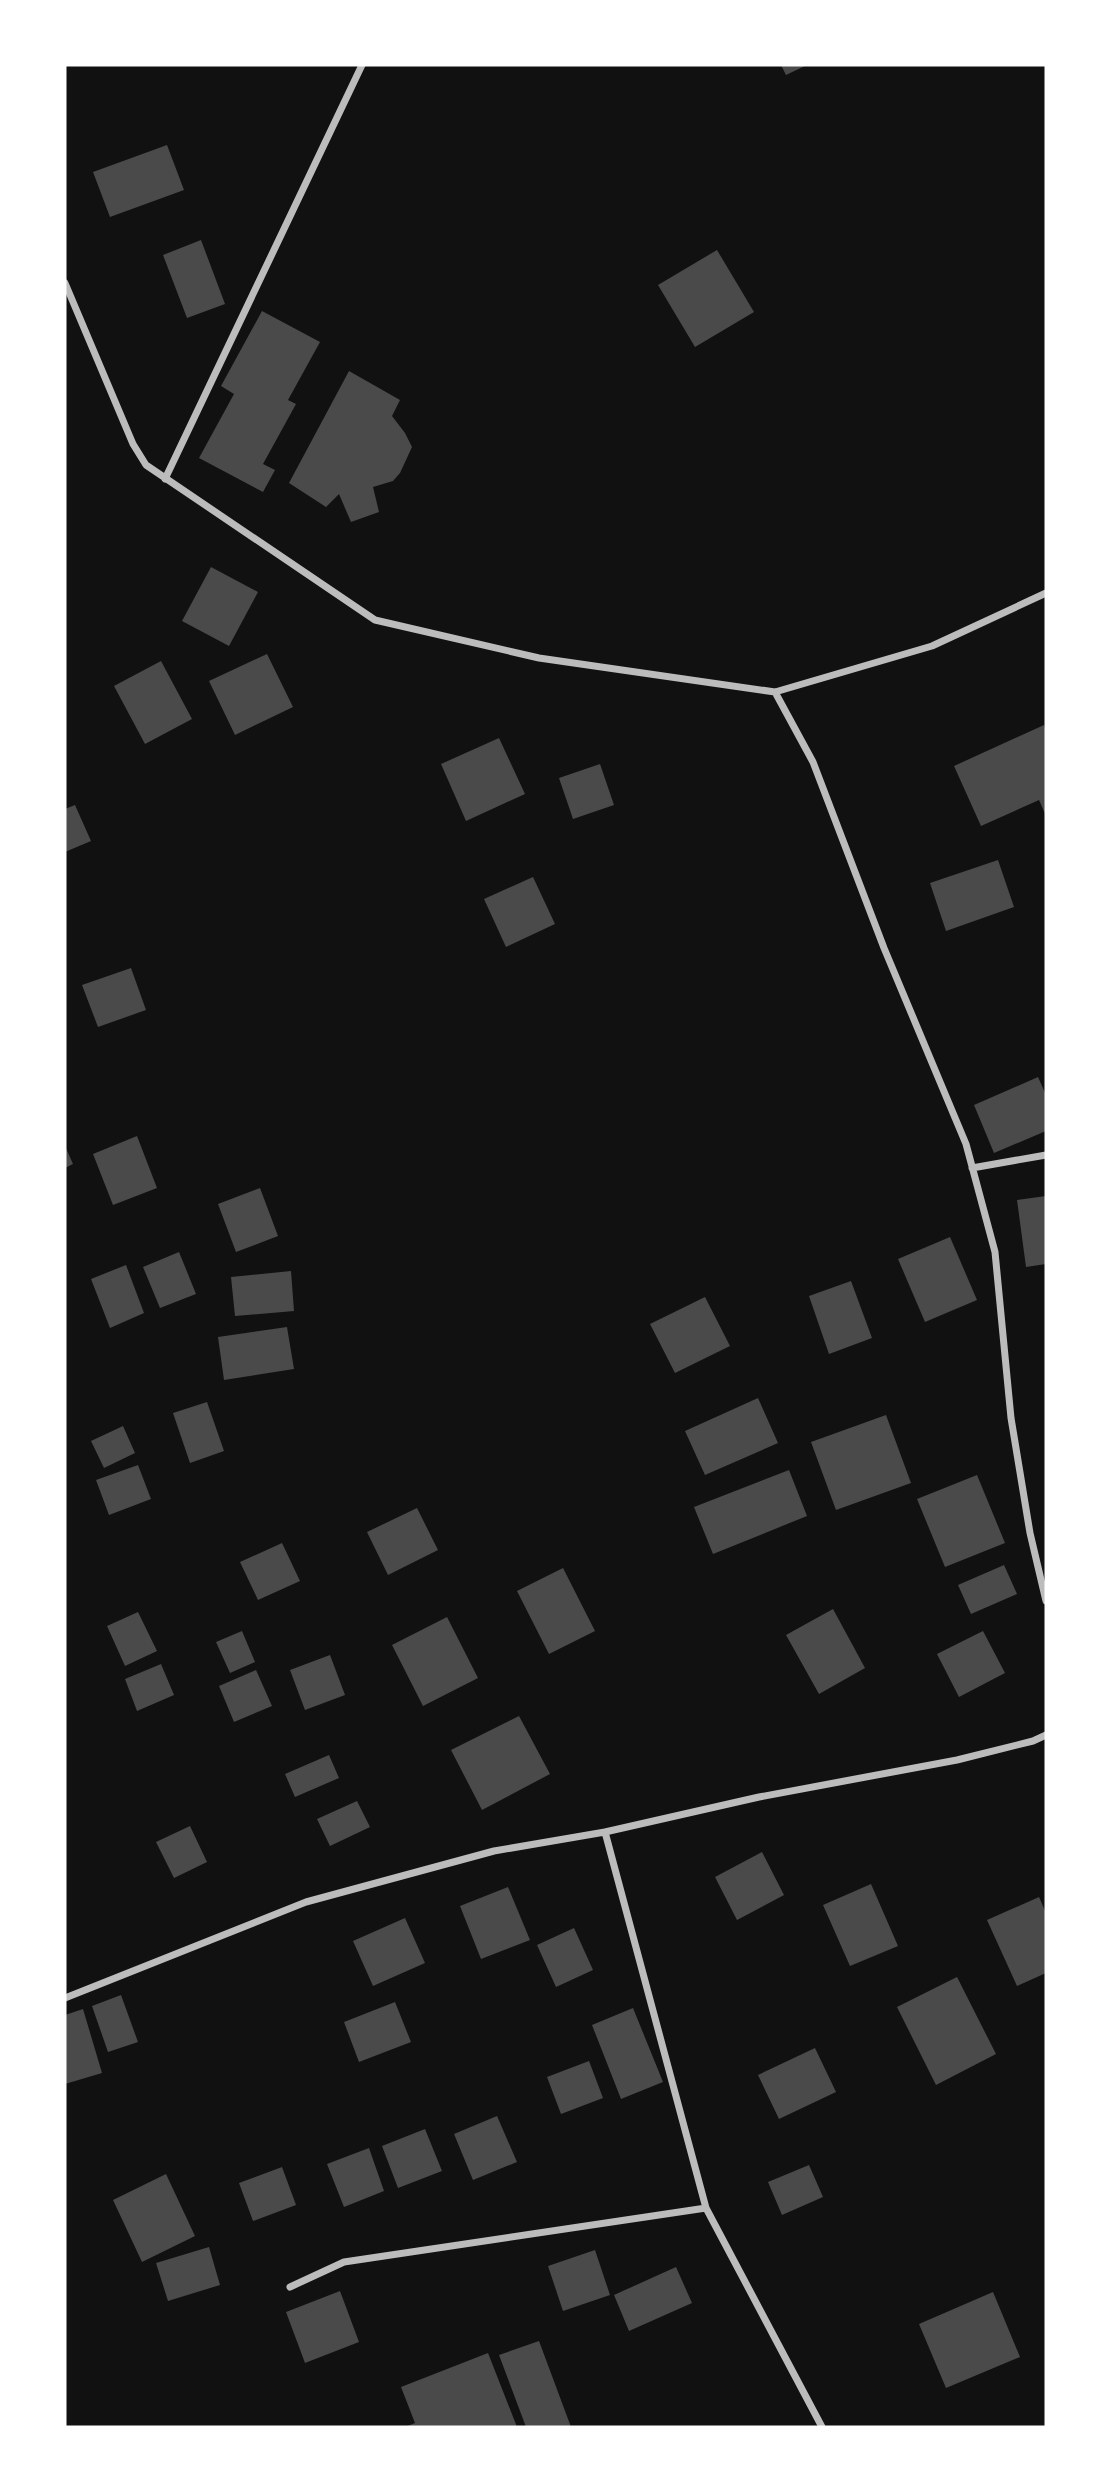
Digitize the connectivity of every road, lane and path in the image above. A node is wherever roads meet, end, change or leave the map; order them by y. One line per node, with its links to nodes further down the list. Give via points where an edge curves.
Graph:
1 (362, 65): 3 (street)
2 (65, 283): 3 (street, via 133,444 146,465)
3 (164, 479): 5 (street, via 375,620 539,658)
4 (1046, 593): 5 (street, via 932,646)
5 (775, 692): 7 (street, via 813,762)
6 (1046, 1155): 7 (street)
7 (972, 1168): 8 (street, via 995,1252 1011,1419)
8 (1046, 1601)
9 (1046, 1735): 10 (street, via 957,1760 758,1797)
10 (605, 1832): 11 (street, via 494,1851 306,1902); 12 (street)
11 (65, 1998)
12 (706, 2208): 13 (street, via 344,2262); 14 (street)
13 (290, 2287)
14 (822, 2427)

